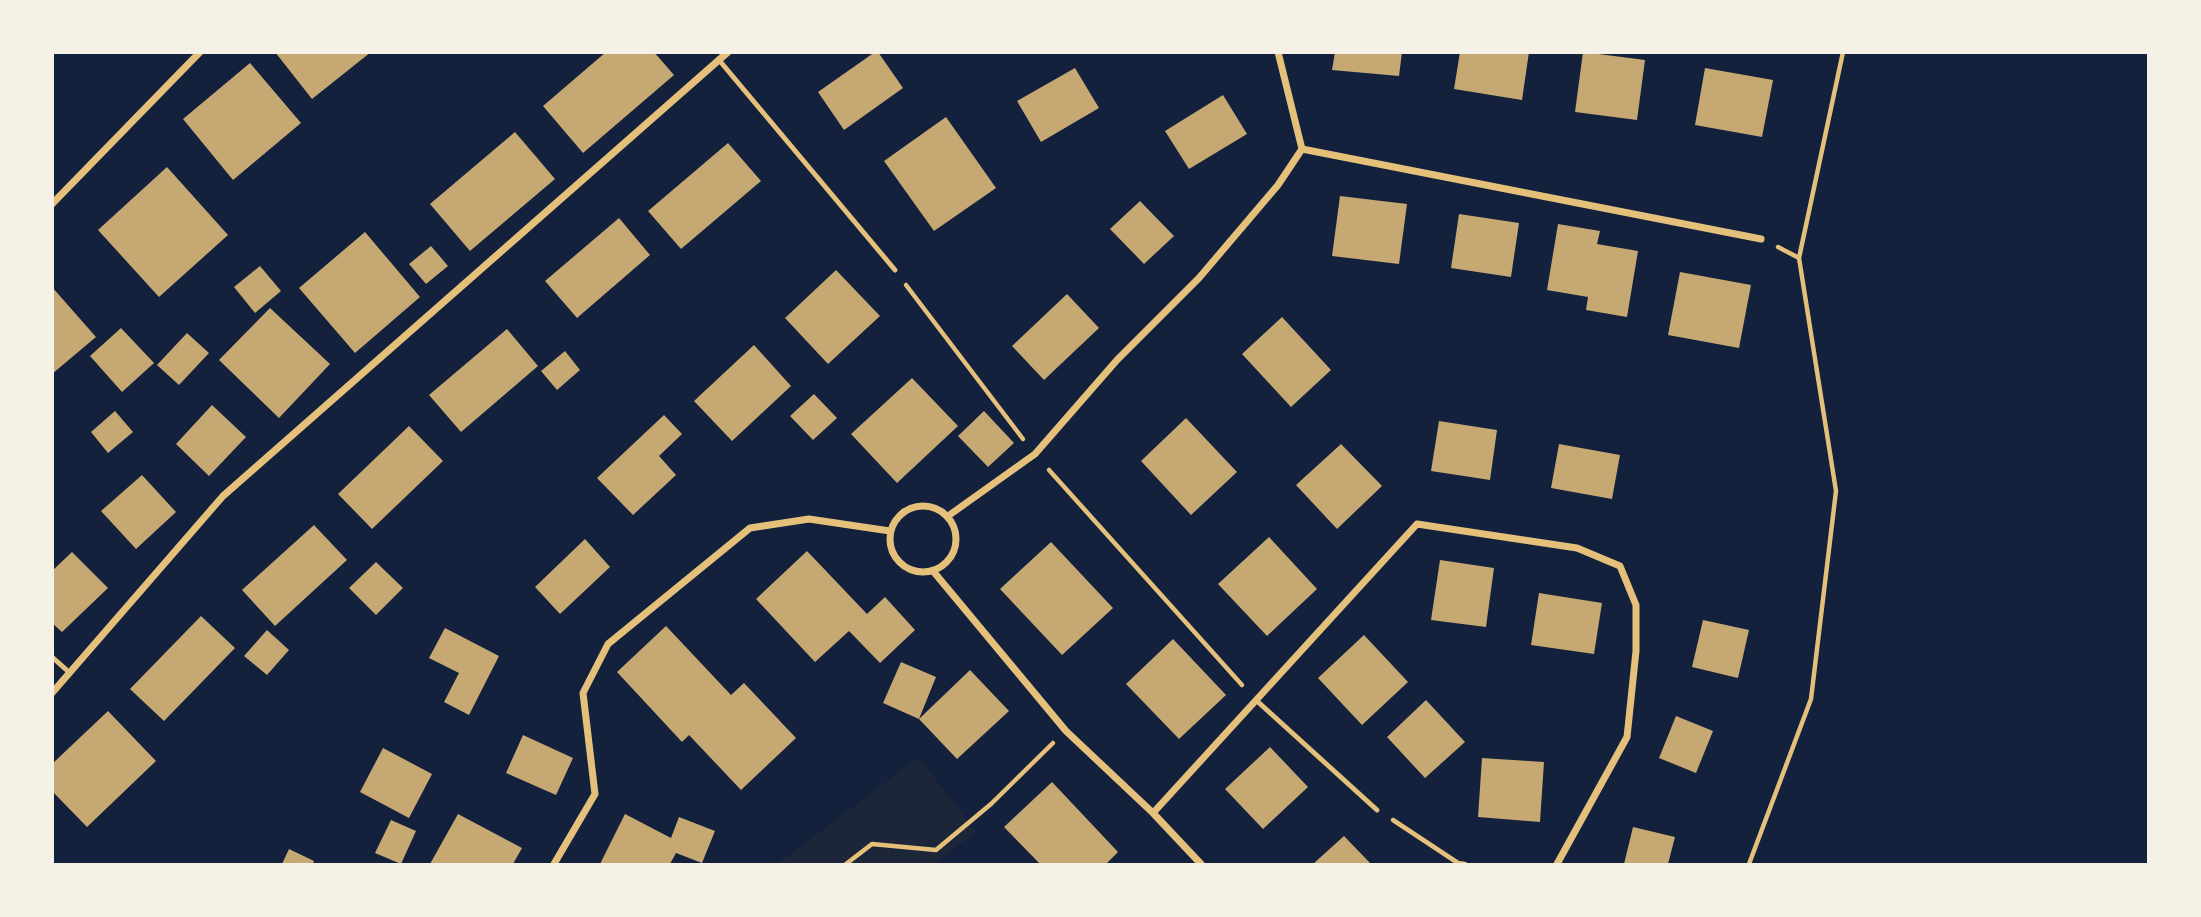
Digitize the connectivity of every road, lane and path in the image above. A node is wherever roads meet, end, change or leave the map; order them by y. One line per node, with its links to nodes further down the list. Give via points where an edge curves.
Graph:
1 (200, 52): 7 (street)
2 (728, 52): 5 (street)
3 (1279, 52): 6 (street)
4 (1843, 52): 26 (path, via 1799,258 1836,491 1811,699)
5 (719, 60): 9 (lane); 15 (street, via 223,496)
6 (1302, 149): 8 (street); 10 (street, via 1278,185 1199,278 1117,360)
7 (52, 204)
8 (1761, 239)
9 (895, 270): 10 (path)
10 (1035, 454): 11 (street); 17 (path)
11 (948, 516): 12 (street, via 933,506 916,506 897,516); 13 (street, via 956,528 956,545 948,562)
12 (890, 531): 13 (street, via 893,554 901,565 916,572); 21 (street, via 809,519 750,528 608,645 583,693 595,794)
13 (933, 571): 18 (street)
14 (52, 657): 15 (lane)
15 (70, 673): 16 (street)
16 (52, 694)
17 (1257, 701): 19 (lane); 20 (street); 25 (street, via 1417,524 1577,548 1620,566 1636,606 1627,737)
18 (1066, 731): 20 (street); 22 (path, via 936,850 872,844)
19 (1377, 810): 24 (path)
20 (1153, 813): 23 (street)
21 (554, 864)
22 (846, 864)
23 (1201, 864)
24 (1465, 864)
25 (1557, 864)
26 (1749, 864)

